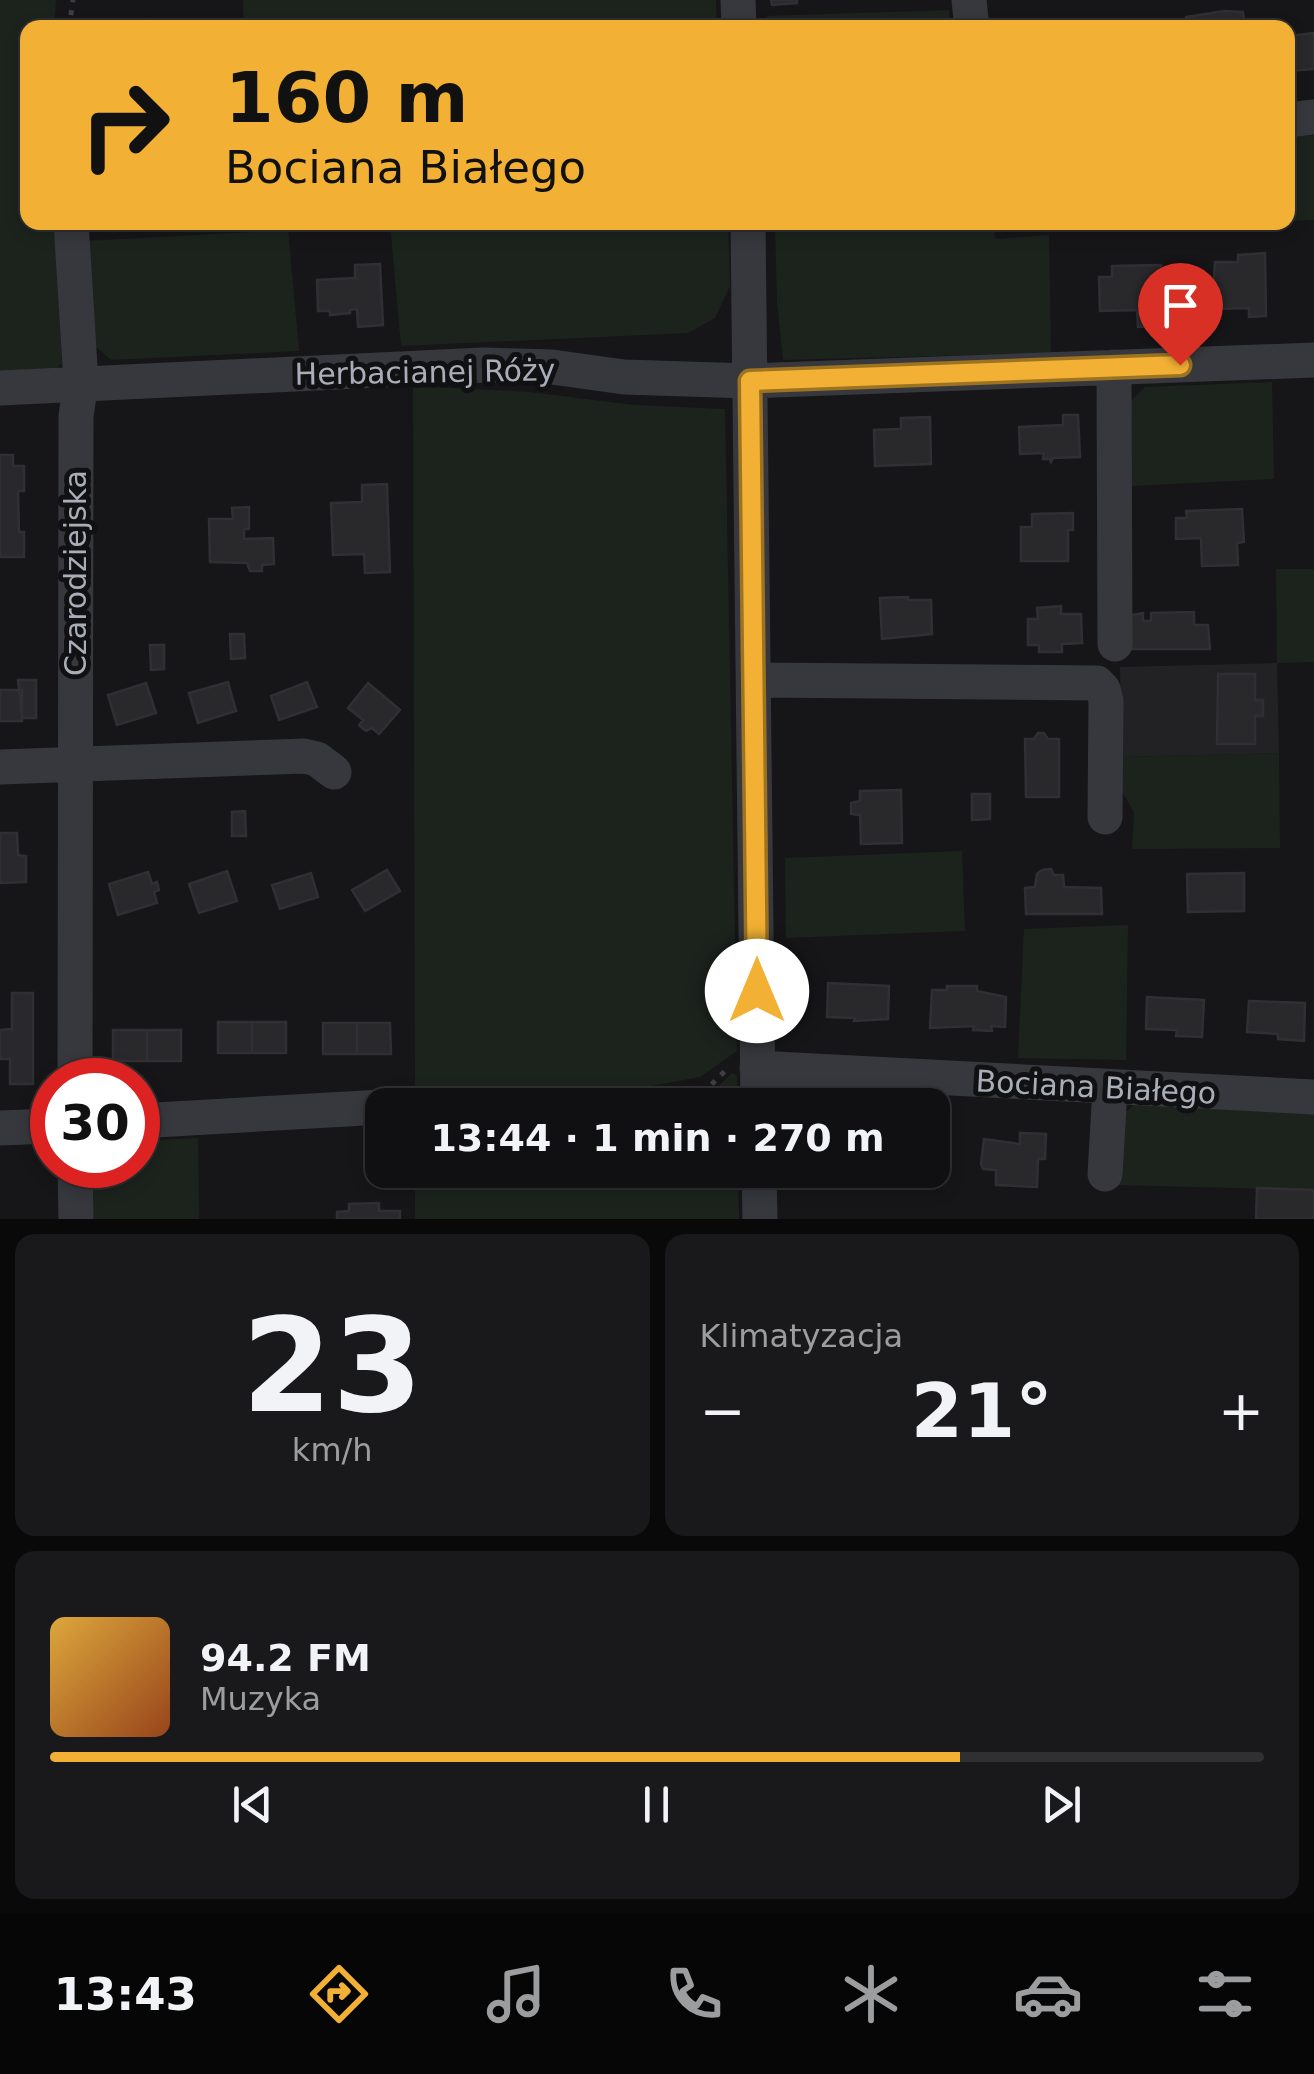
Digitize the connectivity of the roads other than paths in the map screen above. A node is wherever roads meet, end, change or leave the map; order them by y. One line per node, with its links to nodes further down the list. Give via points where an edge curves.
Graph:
1 (71, 230): 6 (street, Czarodziejska)
2 (748, 230): 5 (street)
3 (1314, 360): 4 (street)
4 (1114, 367): 5 (street); 8 (street)
5 (750, 381): 6 (street, Herbacianej Róży, via 484,365); 9 (street)
6 (80, 382): 7 (street, Herbacianej Róży); 10 (street, Czarodziejska)
7 (0, 388)
8 (1115, 644)
9 (755, 680): 13 (street, via 1097,683 1106,702); 14 (street)
10 (74, 765): 11 (street); 12 (street, via 304,756); 15 (street, Czarodziejska)
11 (0, 767)
12 (334, 772)
13 (1105, 817)
14 (757, 1057): 16 (street); 17 (street, Bociana Białego)
15 (74, 1058)
16 (758, 1088)
17 (1110, 1088): 18 (street, Bociana Białego); 23 (street)
18 (1314, 1097)
19 (365, 1108): 20 (street)
20 (160, 1120)
21 (30, 1127): 22 (street)
22 (0, 1128)
23 (1105, 1174)
24 (75, 1188): 26 (street)
25 (759, 1188): 27 (street)
26 (76, 1219)
27 (760, 1219)

